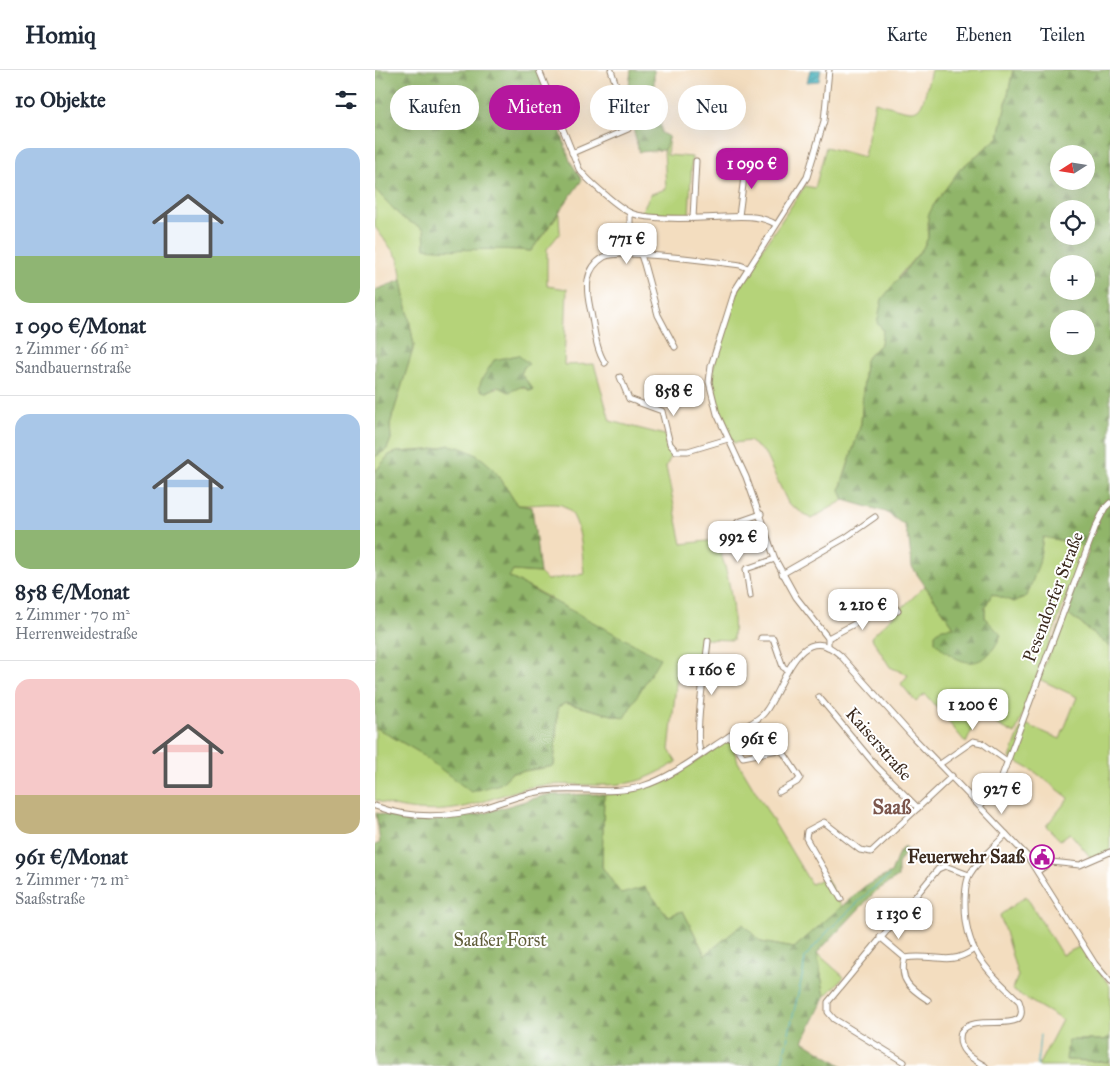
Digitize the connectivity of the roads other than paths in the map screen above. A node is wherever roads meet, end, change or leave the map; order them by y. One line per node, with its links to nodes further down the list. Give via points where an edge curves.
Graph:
1 (539, 70): 4 (street)
2 (611, 70): 4 (street, via 630,126)
3 (829, 70): 10 (street, via 824,121 807,177)
4 (572, 152): 7 (street, via 583,175)
5 (696, 161): 9 (street)
6 (746, 162): 8 (street)
7 (630, 213): 9 (street); 11 (street, via 629,223)
8 (739, 216): 9 (street); 10 (street, via 766,219)
9 (693, 218)
10 (775, 224): 12 (street, via 764,246)
11 (642, 256): 12 (street); 13 (street, via 658,315); 14 (street, via 616,254 603,258 586,282)
12 (747, 268): 16 (street, via 731,298 709,374 714,404)
13 (675, 347)
14 (605, 363)
15 (621, 377): 16 (street, via 629,399 662,411 670,444 676,451)
16 (729, 439): 18 (street)
17 (1110, 504): 33 (street, Pesendorfer Straße, via 1095,528)
18 (761, 514): 20 (street); 21 (street)
19 (875, 517): 22 (street)
20 (738, 522)
21 (775, 559): 22 (street); 23 (street, via 745,570)
22 (782, 574): 26 (street)
23 (750, 596)
24 (899, 611): 26 (street, via 890,605)
25 (761, 638): 29 (street, via 773,638 783,667)
26 (828, 638): 28 (street)
27 (708, 641): 32 (street, via 698,733)
28 (828, 647): 29 (street, via 805,649 795,657); 34 (street, via 840,655)
29 (788, 670): 31 (street, via 763,714)
30 (819, 698): 39 (street, Kaiserstraße, via 877,767)
31 (729, 736): 32 (street); 36 (street, via 743,757 778,750 783,752 800,778)
32 (701, 754): 37 (street, via 662,778 627,790 546,790 444,816 413,815)
33 (1007, 761): 34 (street, via 982,743 973,741); 38 (street, Pesendorfer Straße, via 997,786)
34 (940, 764): 35 (street)
35 (951, 776): 38 (street); 39 (street)
36 (779, 792)
37 (375, 806)
38 (980, 806): 40 (street)
39 (918, 808): 44 (street, via 868,853 824,822 806,833)
40 (1006, 834): 42 (street); 43 (street)
41 (1110, 852): 42 (street, via 1086,864 1051,862)
42 (1038, 871): 48 (street, via 1095,964)
43 (969, 875): 45 (street, via 941,866); 46 (street, via 965,917)
44 (841, 899)
45 (881, 937): 47 (street); 50 (street, via 830,997 827,1008 834,1019)
46 (973, 950): 47 (street, via 953,960 923,956); 51 (street, via 1021,1006 1021,1015 1015,1022 972,1023 961,1032 964,1052)
47 (905, 958): 49 (street, via 902,971 905,982)
48 (1110, 982)
49 (928, 1000)
50 (904, 1062)
51 (985, 1066)

